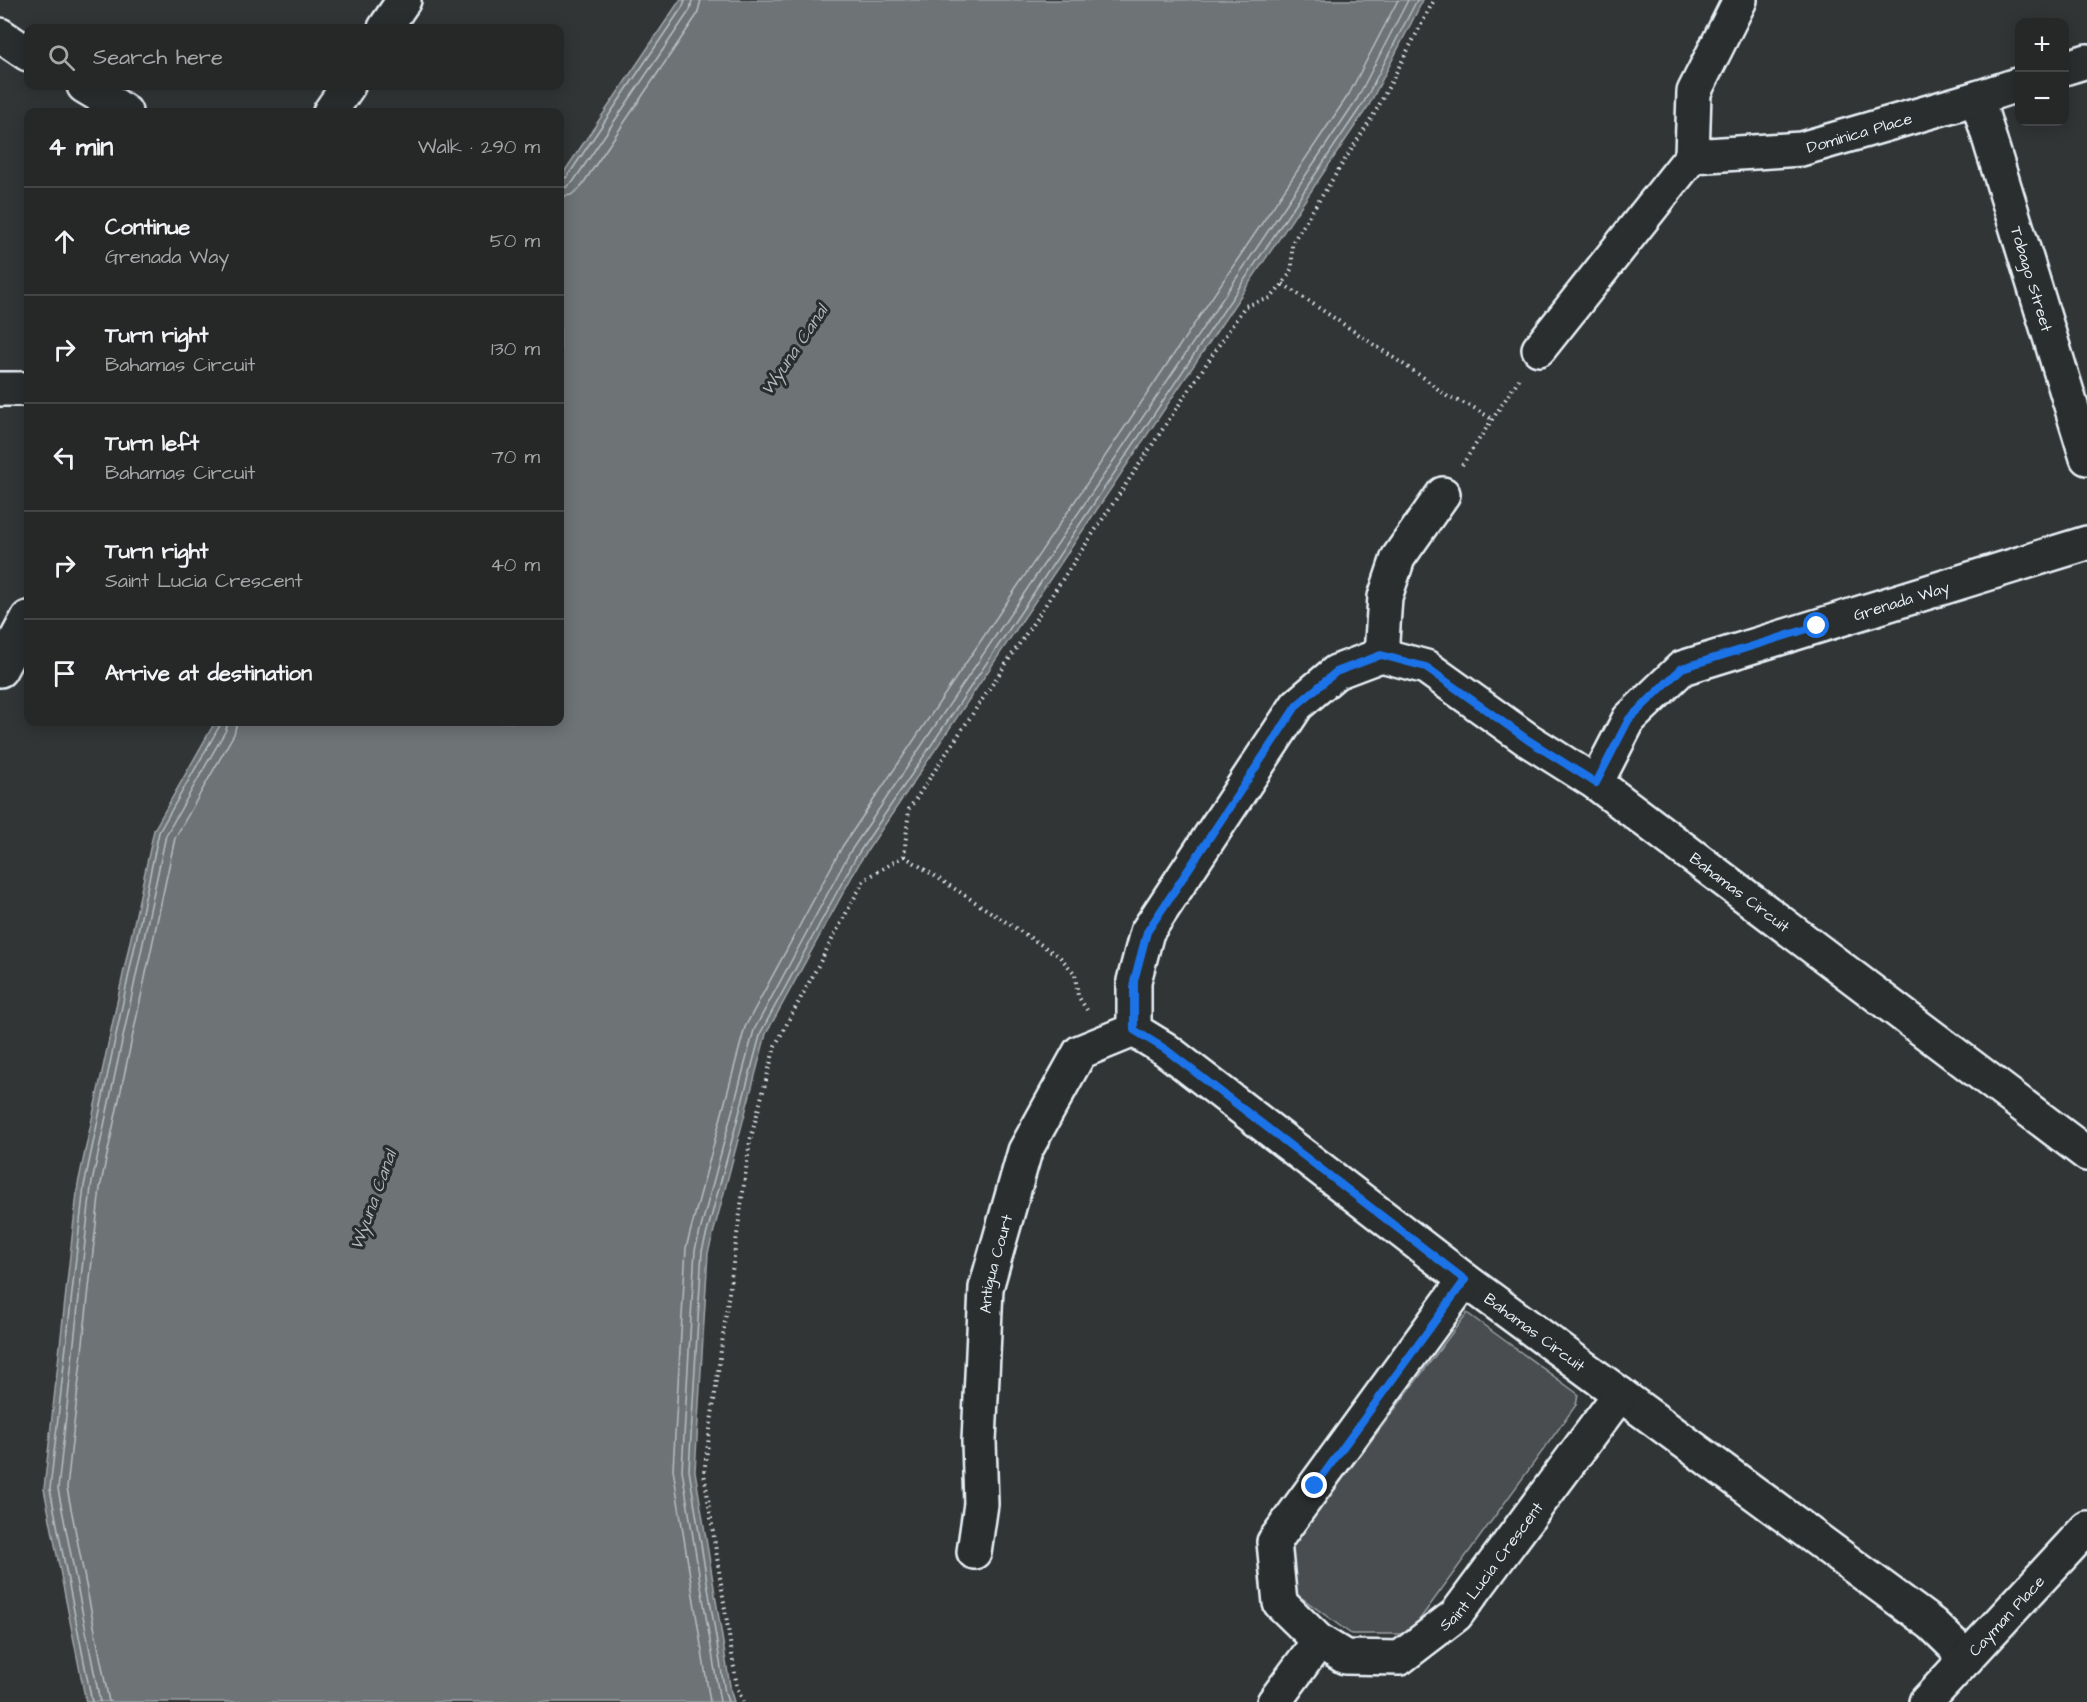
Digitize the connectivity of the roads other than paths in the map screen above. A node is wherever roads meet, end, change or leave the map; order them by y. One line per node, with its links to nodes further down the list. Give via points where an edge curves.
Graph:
1 (404, 0): 3 (street)
2 (1740, 0): 12 (street, via 1694,92)
3 (388, 24)
4 (2087, 61): 5 (street)
5 (2069, 66)
6 (2015, 85): 9 (street, Dominica Place)
7 (91, 90): 10 (street)
8 (345, 90): 11 (street)
9 (1977, 98): 12 (street, Dominica Place, via 1801,150); 16 (street, Tobago Street)
10 (120, 108)
11 (333, 108)
12 (1692, 156): 13 (street)
13 (1539, 349)
14 (0, 389): 15 (street)
15 (24, 389)
16 (2087, 459)
17 (1443, 494): 20 (street, via 1398,558 1385,597)
18 (2087, 543): 22 (street, Grenada Way, via 1682,668 1629,719)
19 (24, 625): 21 (street)
20 (1381, 655): 22 (street, Bahamas Circuit, via 1426,667); 23 (street, via 1336,672 1297,705 1224,814 1147,932 1134,981)
21 (0, 670)
22 (1596, 783): 24 (street, Bahamas Circuit)
23 (1134, 1030): 25 (street, Bahamas Circuit, via 1165,1049); 28 (street, Antigua Court, via 1080,1052 1025,1151 986,1288 979,1441 981,1504)
24 (2087, 1154)
25 (1465, 1280): 26 (street, Bahamas Circuit); 29 (street, Saint Lucia Crescent, via 1274,1542 1280,1603)
26 (1620, 1394): 29 (street, Saint Lucia Crescent, via 1456,1615 1400,1658 1345,1657); 30 (street, Bahamas Circuit, via 1932,1624)
27 (2087, 1528): 30 (street, Cayman Place)
28 (974, 1552)
29 (1319, 1641): 31 (street)
30 (1967, 1658): 32 (street, Cayman Place)
31 (1274, 1702)
32 (1926, 1702)

